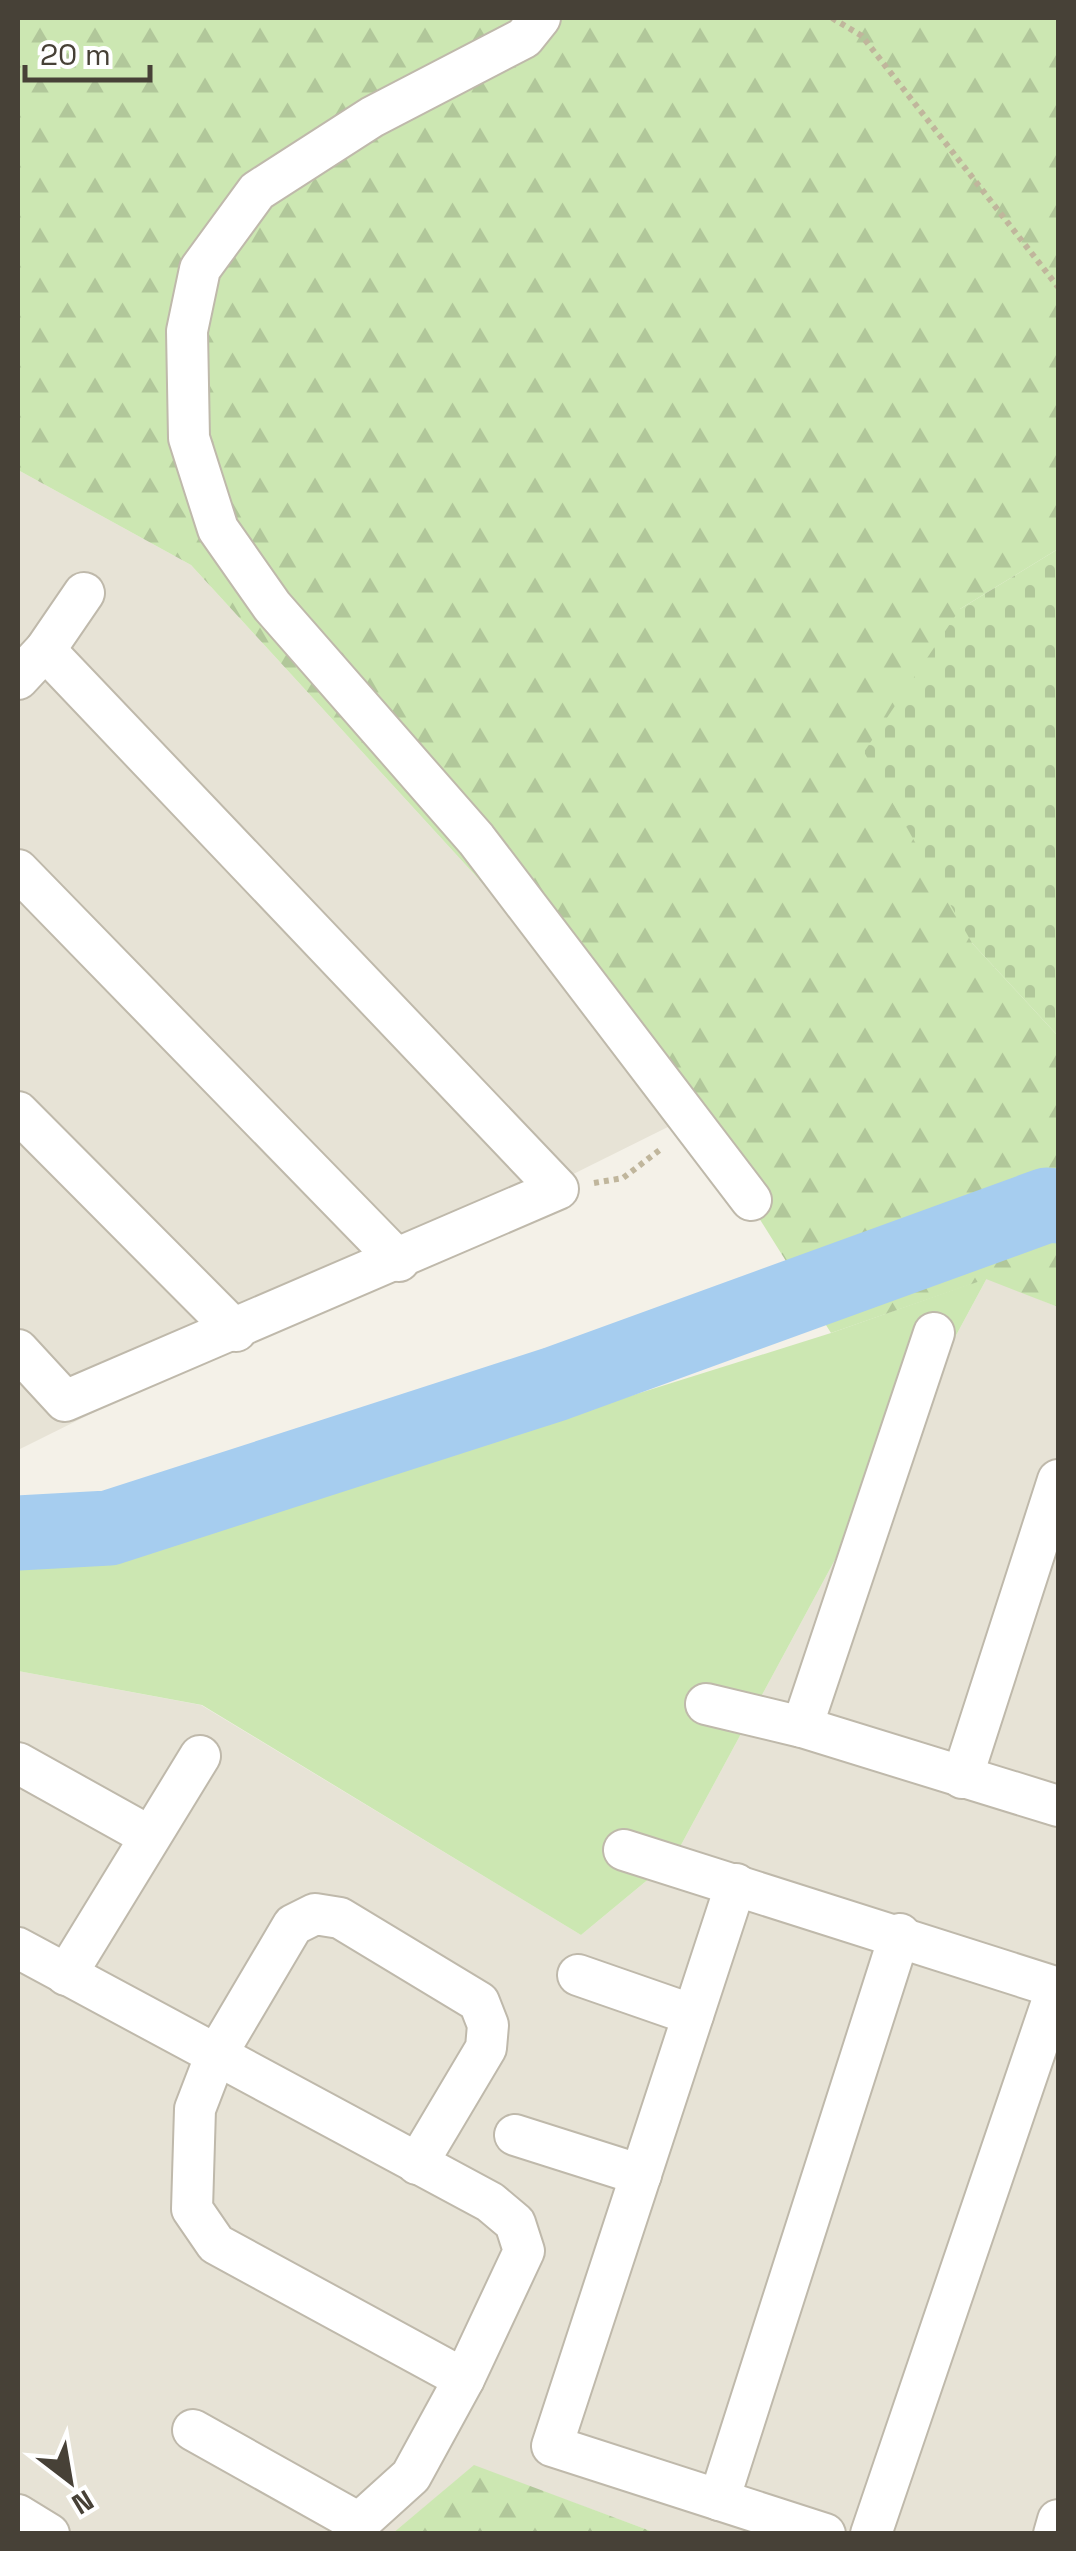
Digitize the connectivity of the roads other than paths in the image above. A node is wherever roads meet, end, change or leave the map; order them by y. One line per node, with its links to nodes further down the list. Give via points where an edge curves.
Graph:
1 (540, 18): 7 (street, via 524,38 372,117 257,191 200,269 187,331 189,438 218,529 272,606 476,839)
2 (84, 594): 3 (street)
3 (45, 650): 4 (street); 8 (street, via 558,1189)
4 (18, 679)
5 (18, 870): 8 (street)
6 (18, 1112): 9 (street)
7 (751, 1200)
8 (399, 1261): 9 (street)
9 (236, 1330): 11 (street, via 65,1401)
10 (934, 1333): 14 (street)
11 (18, 1350)
12 (1058, 1480): 17 (street)
13 (706, 1704): 14 (street)
14 (802, 1727): 17 (street)
15 (200, 1756): 19 (street)
16 (18, 1763): 19 (street)
17 (962, 1778): 18 (street)
18 (1058, 1806)
19 (149, 1836): 24 (street)
20 (624, 1850): 21 (street)
21 (736, 1884): 22 (street); 27 (street)
22 (900, 1934): 26 (street); 34 (street)
23 (18, 1948): 24 (street)
24 (66, 1976): 28 (street)
25 (578, 1976): 27 (street)
26 (1058, 1987): 40 (street)
27 (694, 2016): 31 (street)
28 (215, 2057): 30 (street); 30 (street, via 292,1925 316,1914 340,1918 479,2002 488,2025 486,2048); 32 (street, via 195,2108 192,2210 216,2244)
29 (515, 2135): 31 (street)
30 (417, 2164): 32 (street, via 490,2202 515,2223 524,2252)
31 (641, 2174): 34 (street, via 552,2446)
32 (464, 2379): 37 (street, via 411,2476)
33 (193, 2430): 37 (street)
34 (719, 2500): 39 (street)
35 (18, 2515): 38 (street)
36 (1058, 2520): 41 (street)
37 (353, 2528)
38 (49, 2534)
39 (825, 2534)
40 (871, 2534)
41 (1054, 2534)

